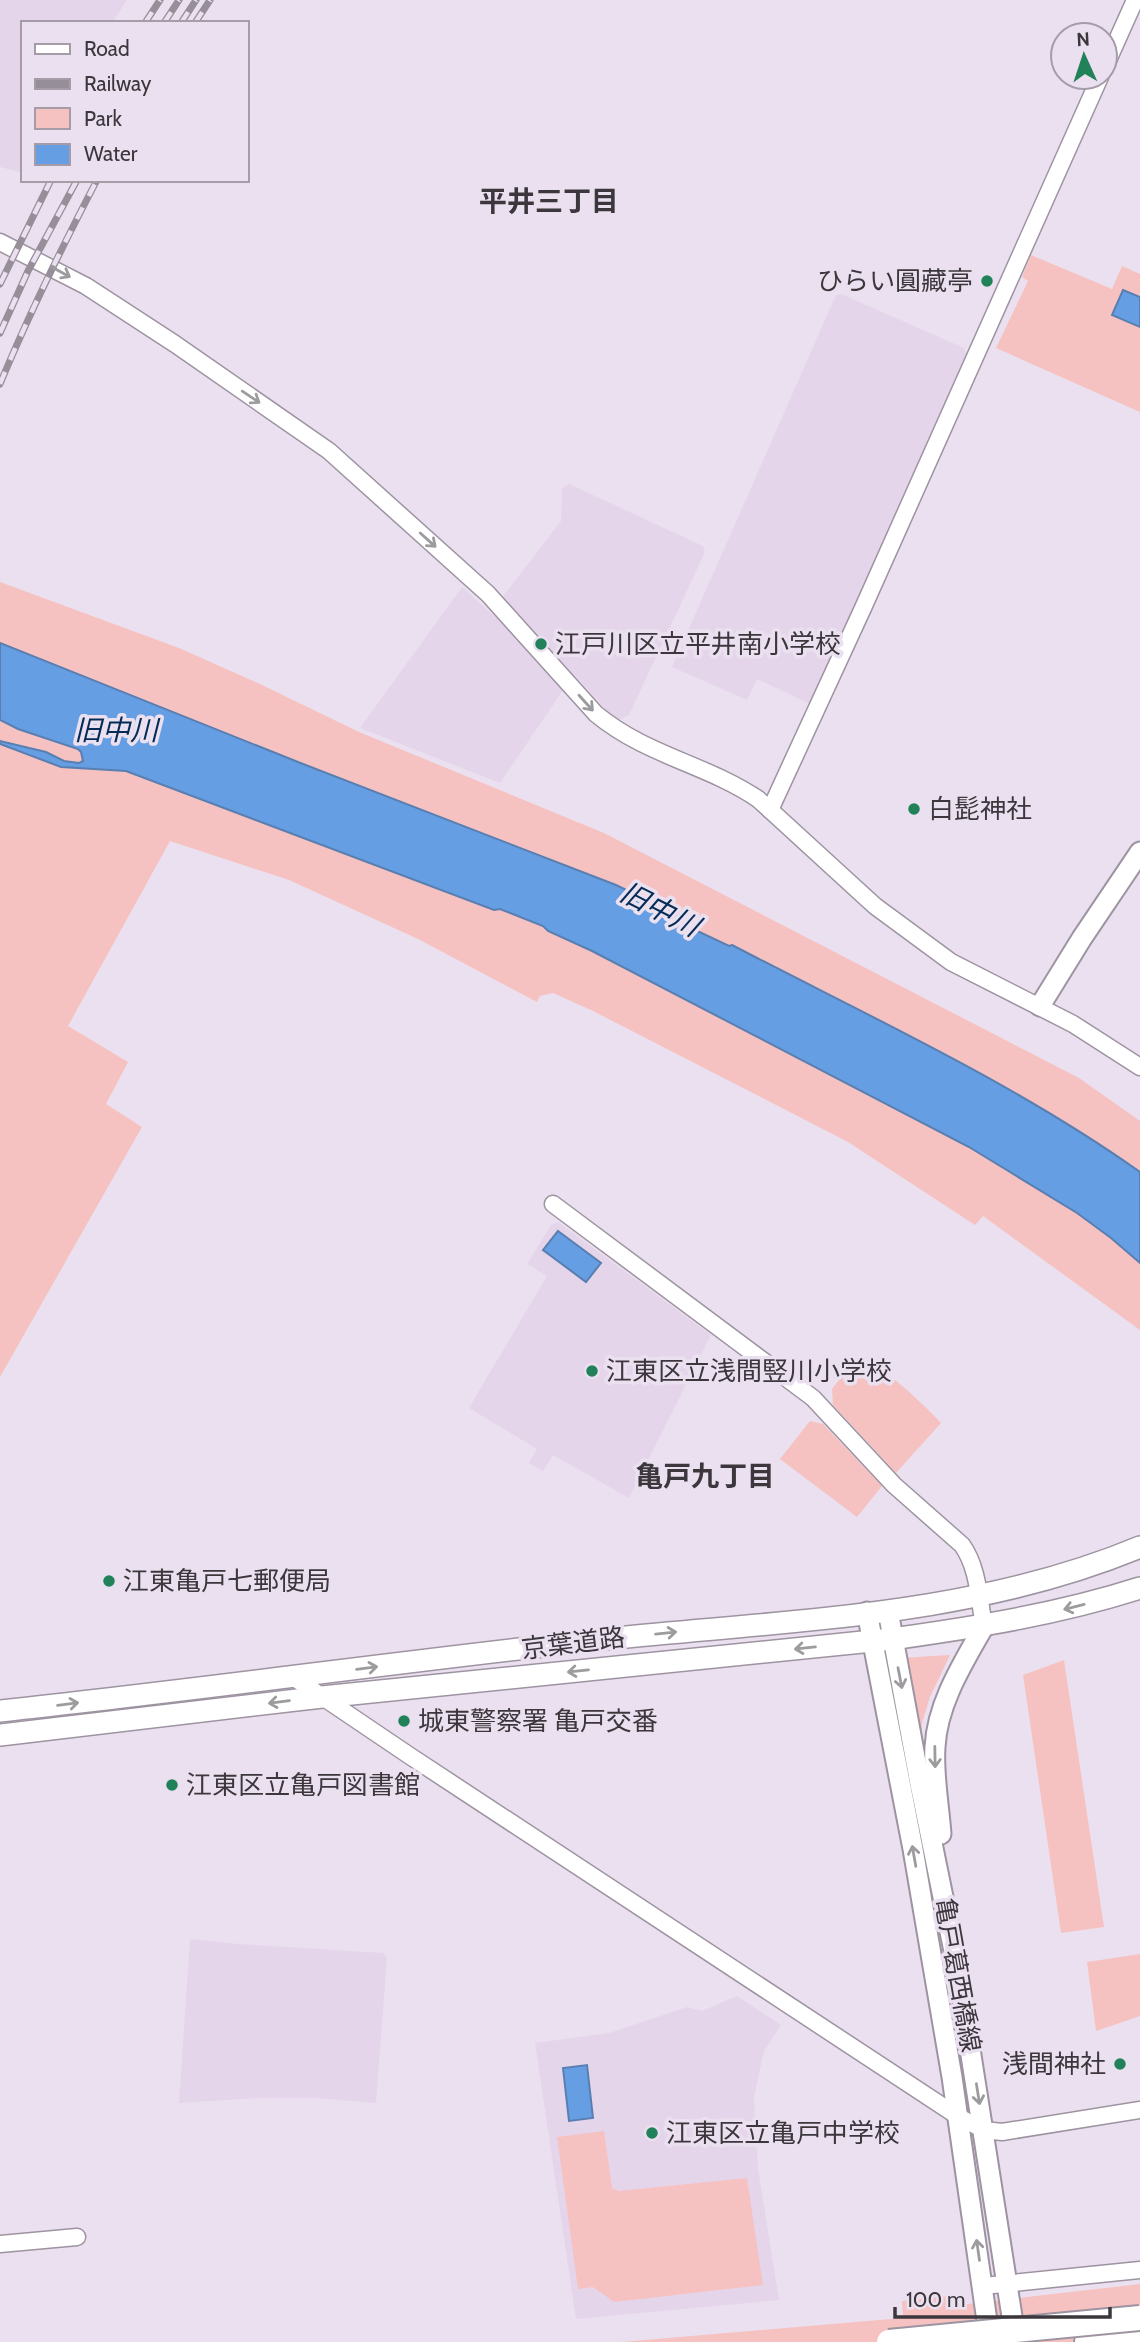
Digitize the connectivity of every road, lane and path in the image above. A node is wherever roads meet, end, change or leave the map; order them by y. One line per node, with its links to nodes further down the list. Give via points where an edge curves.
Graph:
1 (1135, 0): 2 (street)
2 (1119, 36)
3 (1094, 91): 5 (street)
4 (0, 242): 5 (street, one-way to 5, via 86,286 329,451 488,594 615,730 740,787)
5 (770, 810): 7 (street, via 874,906 951,962)
6 (1140, 852): 7 (main road)
7 (1040, 1006): 8 (street)
8 (1140, 1067)
9 (553, 1204): 12 (street, via 813,1398 894,1485 962,1545 972,1563)
10 (1140, 1548): 12 (highway, 京葉道路)
11 (1140, 1588): 14 (highway, 京葉道路, one-way to 14)
12 (978, 1596): 13 (highway, 京葉道路); 14 (street)
13 (878, 1612): 15 (main road, 亀戸葛西橋線); 16 (highway, 京葉道路, one-way to 13)
14 (984, 1626): 15 (highway, 京葉道路); 20 (main road, one-way to 20, via 945,1702 935,1745)
15 (882, 1640): 17 (highway, 京葉道路, one-way to 17); 20 (main road, 亀戸葛西橋線, one-way to 20); 22 (main road, 亀戸葛西橋線, one-way to 15)
16 (293, 1677): 17 (street); 18 (highway, 京葉道路, one-way to 16)
17 (322, 1697): 19 (highway, 京葉道路, one-way to 19); 22 (street)
18 (0, 1711)
19 (0, 1735)
20 (947, 1910): 23 (main road, 亀戸葛西橋線, one-way to 23)
21 (1140, 2110): 23 (street, via 1002,2132)
22 (959, 2117): 23 (street); 28 (main road, 亀戸葛西橋線, one-way to 22)
23 (984, 2130): 27 (main road, 亀戸葛西橋線)
24 (78, 2237): 25 (street)
25 (0, 2244)
26 (1140, 2270): 27 (street)
27 (1008, 2284): 28 (street); 33 (main road, 亀戸葛西橋線)
28 (983, 2286): 32 (main road, 亀戸葛西橋線)
29 (1140, 2318): 31 (highway, bridge)
30 (1140, 2337): 34 (highway)
31 (889, 2342)
32 (990, 2342)
33 (1016, 2342)
34 (1087, 2342)

